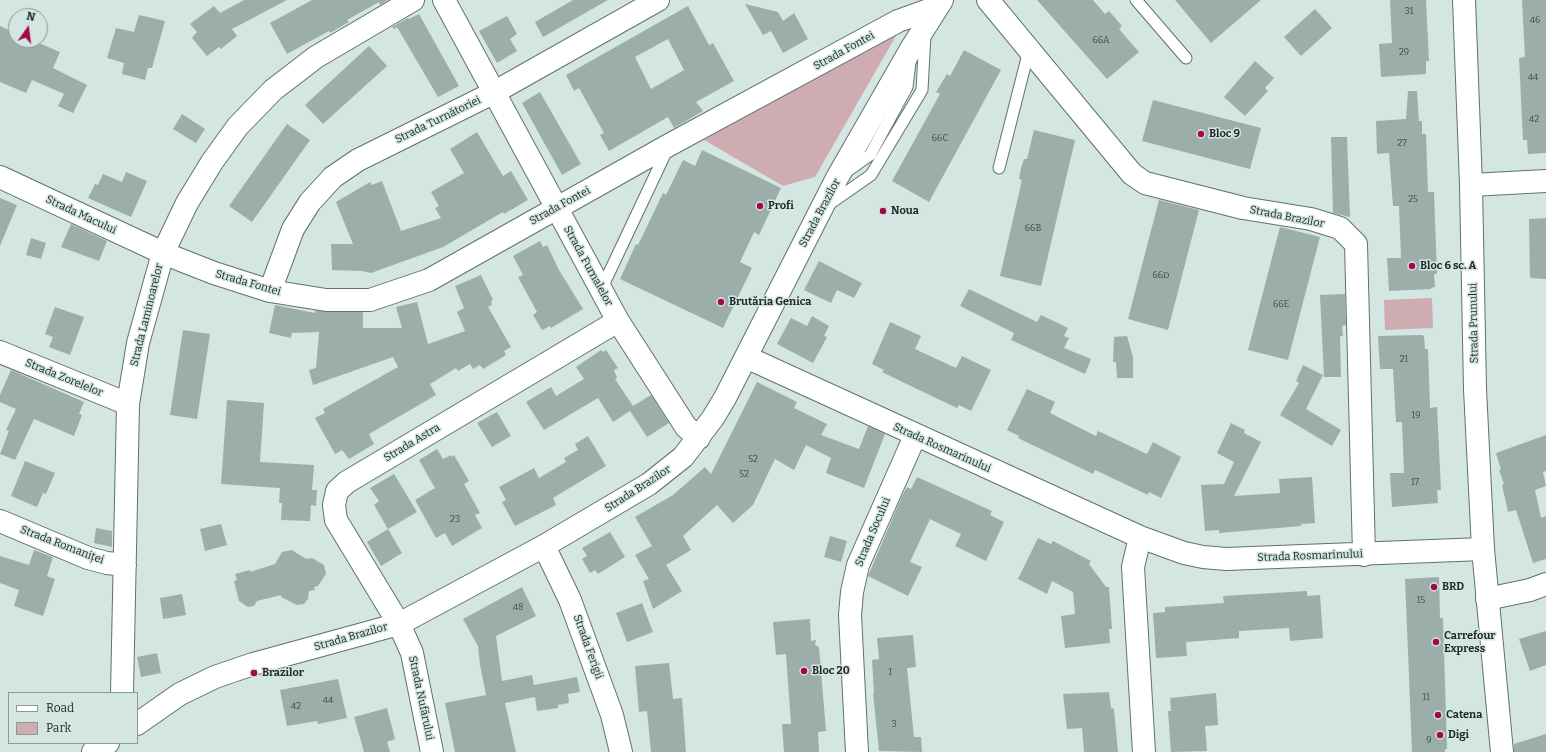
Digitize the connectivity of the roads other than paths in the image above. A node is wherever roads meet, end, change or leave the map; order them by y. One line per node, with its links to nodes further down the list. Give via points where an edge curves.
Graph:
1 (413, 0): 19 (street, Strada Laminoarelor, via 316,57 273,90 238,126 212,162 187,203)
2 (444, 0): 11 (street, Strada Furnalelor)
3 (658, 0): 11 (street, Strada Turnătoriei)
4 (988, 0): 9 (street, Strada Brazilor)
5 (1136, 0): 10 (lane)
6 (1464, 0): 16 (street, Strada Prunului)
7 (939, 4): 8 (street, Strada Brazilor); 12 (street, Strada Fontei, via 898,21)
8 (925, 27): 18 (street, Strada Brazilor); 18 (lane, via 922,90 872,175)
9 (1029, 50): 13 (lane); 32 (street, Strada Brazilor, via 1132,174 1145,183 1243,208 1311,219 1340,228 1356,244)
10 (1186, 58)
11 (493, 93): 17 (street, Strada Furnalelor); 20 (street, Strada Turnătoriei, via 358,160 333,177 310,202 293,229)
12 (669, 145): 17 (street, Strada Fontei); 21 (lane)
13 (999, 168)
14 (0, 177): 19 (street, Strada Macului)
15 (1546, 181): 16 (street)
16 (1471, 186): 31 (street, Strada Prunului, via 1475,389)
17 (556, 208): 20 (street, Strada Fontei, via 429,280 370,300 326,300); 21 (street, Strada Furnalelor)
18 (821, 210): 24 (street, Strada Brazilor)
19 (163, 253): 20 (street, Strada Fontei, via 214,273); 25 (street, Strada Laminoarelor, via 138,344)
20 (270, 290)
21 (601, 290): 22 (street, Strada Furnalelor)
22 (618, 321): 27 (street, Strada Furnalelor, via 686,427); 36 (street, Strada Astra, via 347,482 337,491 334,505 336,520)
23 (0, 352): 25 (street, Strada Zorelelor)
24 (746, 357): 26 (street, Strada Rosmarinului); 27 (street, Strada Brazilor, via 713,418)
25 (128, 404): 33 (street, Strada Laminoarelor)
26 (915, 436): 29 (street, Strada Rosmarinului); 41 (street, Strada Socului, via 858,566 852,592 851,644)
27 (699, 438): 30 (street, Strada Brazilor, via 683,457 649,484)
28 (0, 521): 33 (street, Strada Romaniței, via 88,558)
29 (1140, 537): 32 (street, Strada Rosmarinului, via 1203,557 1226,559); 42 (street, via 1133,567)
30 (544, 546): 36 (street, Strada Brazilor); 40 (street, Strada Ferigii, via 570,600 612,715)
31 (1483, 549): 32 (street, Strada Rosmarinului); 35 (street, Strada Prunului)
32 (1364, 555)
33 (125, 565): 37 (street, Strada Laminoarelor)
34 (1546, 584): 35 (street)
35 (1487, 599): 43 (street, Strada Prunului)
36 (399, 624): 38 (street, Strada Brazilor, via 215,676 180,694); 39 (street, Strada Nufărului, via 412,653)
37 (122, 692)
38 (138, 723)
39 (432, 752)
40 (621, 752)
41 (857, 752)
42 (1144, 752)
43 (1502, 752)

